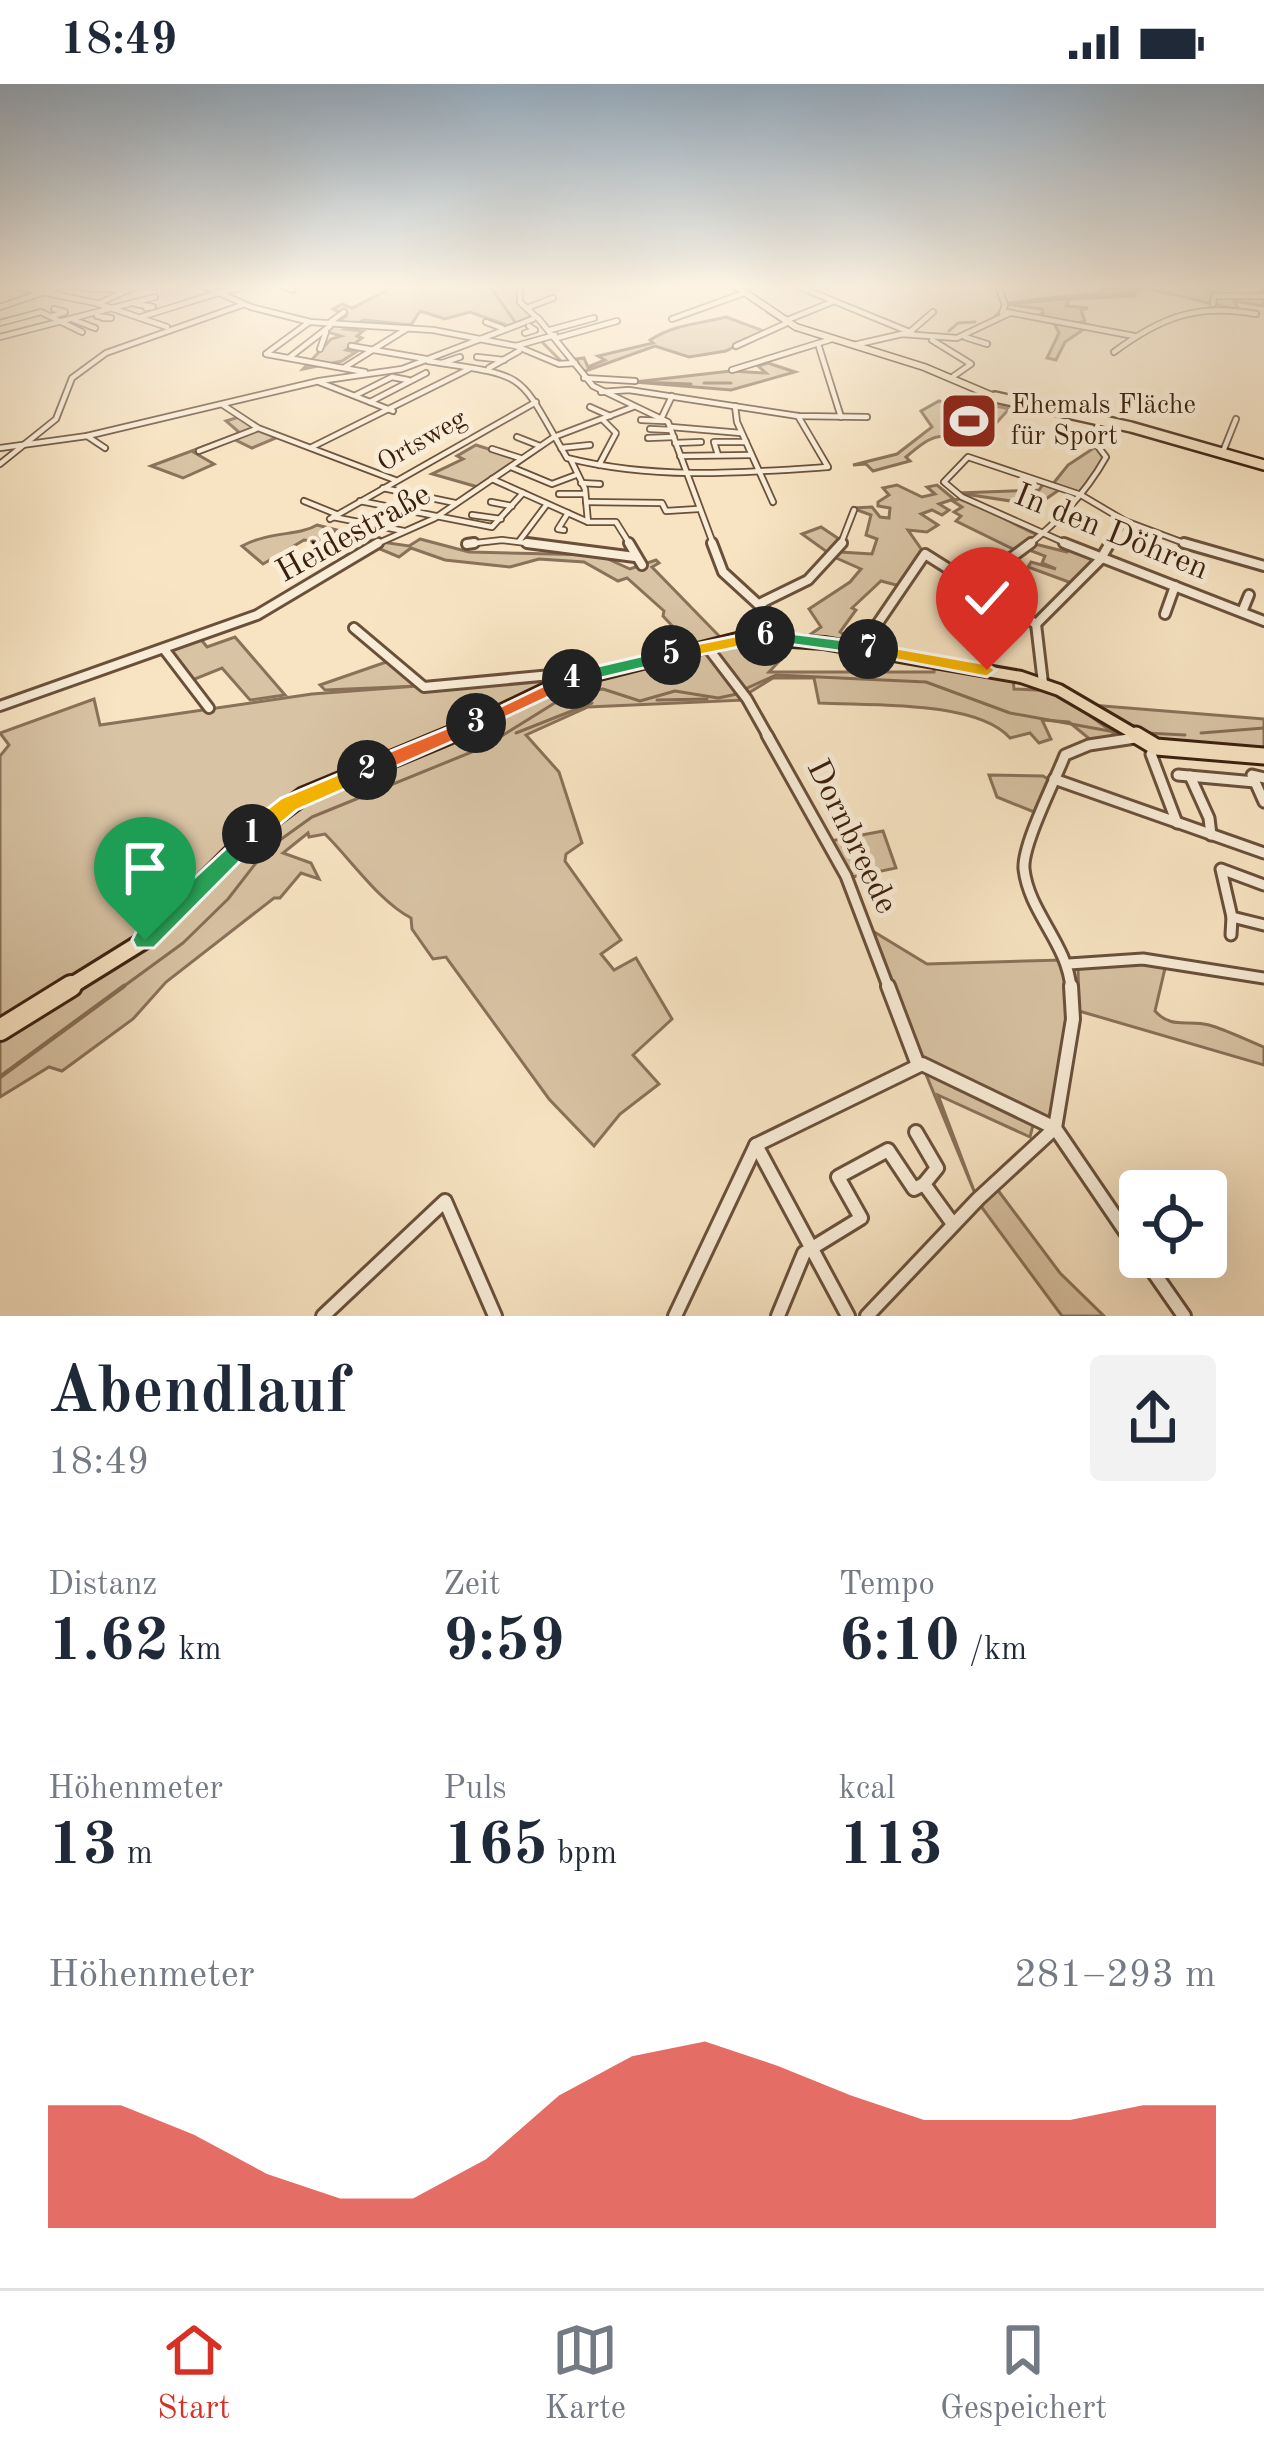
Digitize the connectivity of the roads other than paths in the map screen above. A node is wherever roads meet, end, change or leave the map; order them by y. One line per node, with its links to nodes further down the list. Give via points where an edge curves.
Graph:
1 (127, 343): 79 (street, via 77,372 61,412)
2 (280, 343): 26 (street, via 266,354)
3 (307, 343): 26 (street)
4 (323, 343): 20 (street)
5 (363, 343): 21 (street, via 355,347)
6 (386, 343): 21 (street)
7 (463, 343): 27 (street)
8 (492, 343): 22 (street)
9 (531, 343): 22 (street)
10 (561, 343): 30 (street)
11 (741, 343): 18 (street)
12 (825, 343): 19 (street)
13 (848, 343): 17 (main road)
14 (861, 343): 17 (street)
15 (938, 343): 42 (street, via 971,364)
16 (1125, 343): 23 (street)
17 (854, 345): 42 (main road)
18 (736, 346)
19 (819, 347): 38 (street); 63 (street)
20 (320, 349)
21 (376, 350): 27 (street); 34 (street)
22 (516, 351): 28 (street); 31 (street)
23 (1114, 352)
24 (460, 357): 29 (street)
25 (477, 357): 28 (street)
26 (289, 358): 34 (street)
27 (425, 360): 29 (street); 33 (street)
28 (502, 361): 32 (street); 36 (street)
29 (440, 363): 35 (street)
30 (575, 363): 31 (street); 41 (street)
31 (561, 364): 37 (street)
32 (511, 365)
33 (409, 366): 39 (street); 40 (street)
34 (344, 368): 40 (street)
35 (469, 369): 36 (street); 43 (street)
36 (486, 370): 53 (street, via 517,380)
37 (547, 370)
38 (732, 370)
39 (426, 373): 43 (street); 44 (street)
40 (371, 374): 45 (street)
41 (584, 378): 46 (street); 48 (street)
42 (951, 378): 68 (main road, via 1023,407)
43 (446, 379): 59 (street)
44 (411, 380): 50 (street, via 394,376); 52 (street)
45 (319, 381): 50 (street); 56 (street)
46 (634, 381)
47 (703, 391): 54 (street)
48 (602, 392): 49 (street); 55 (street)
49 (646, 393): 51 (street); 55 (street)
50 (355, 396): 52 (street)
51 (672, 396): 54 (street); 71 (street)
52 (370, 402): 59 (street)
53 (536, 402): 75 (street); 104 (street, Ortsweg)
54 (708, 402): 57 (street); 67 (street)
55 (636, 404): 60 (street, Heidestraße); 71 (street)
56 (223, 405): 69 (street); 73 (street)
57 (735, 406): 61 (street); 72 (street)
58 (590, 407): 60 (street)
59 (390, 409): 84 (street)
60 (611, 416): 65 (street, Heidestraße)
61 (798, 416): 63 (street); 99 (street, via 828,467)
62 (867, 417): 63 (street)
63 (841, 418)
64 (1236, 419): 88 (street)
65 (603, 420): 75 (street, Heidestraße); 96 (street, via 616,433)
66 (641, 420): 71 (street)
67 (713, 420)
68 (1099, 421): 88 (main road); 112 (street, via 1094,440 1106,457)
69 (258, 428): 84 (street); 87 (street)
70 (650, 429): 71 (street)
71 (670, 429): 72 (street); 76 (street); 77 (street); 89 (street)
72 (741, 433): 78 (street)
73 (87, 436): 79 (street); 83 (street)
74 (517, 437): 81 (street)
75 (554, 437): 81 (street, Heidestraße); 85 (street)
76 (648, 438)
77 (701, 442)
78 (746, 442): 90 (street, via 714,442); 91 (street)
79 (26, 445): 82 (street); 95 (street)
80 (590, 445): 85 (street)
81 (540, 446): 92 (street, Heidestraße)
82 (0, 448)
83 (105, 448)
84 (310, 448): 104 (street)
85 (561, 448): 94 (street)
86 (492, 449): 92 (street)
87 (200, 451)
88 (1222, 454): 97 (main road)
89 (680, 455): 90 (street); 102 (street)
90 (718, 455): 91 (street)
91 (752, 455): 99 (street)
92 (522, 458): 98 (street, Heidestraße)
93 (641, 459): 100 (street)
94 (571, 460): 96 (street); 101 (street)
95 (0, 464)
96 (599, 465): 100 (street)
97 (1264, 465)
98 (510, 467): 101 (street, via 552,484); 103 (street, Heidestraße)
99 (759, 471): 102 (street); 117 (street)
100 (640, 472): 102 (street); 108 (street)
101 (576, 475): 105 (street)
102 (686, 475): 123 (street)
103 (492, 479): 109 (street); 119 (street, Heidestraße)
104 (397, 480): 107 (street, Ortsweg)
105 (581, 483): 106 (street); 113 (street)
106 (600, 484)
107 (383, 488): 115 (street, Ortsweg); 119 (street)
108 (638, 488)
109 (523, 493): 120 (street); 122 (street)
110 (559, 494): 113 (street)
111 (666, 494): 121 (street)
112 (1081, 495): 131 (street); 135 (street); 135 (street, In den Döhren, via 968,457 944,482)
113 (586, 498): 118 (street); 132 (street)
114 (304, 501): 128 (street)
115 (360, 502): 128 (street, Ortsweg); 129 (street)
116 (491, 502): 122 (street)
117 (773, 502)
118 (638, 503): 121 (street); 126 (street)
119 (456, 504): 129 (street, Heidestraße)
120 (548, 504): 125 (street); 136 (street)
121 (665, 504): 123 (street, via 666,511)
122 (512, 506): 130 (street)
123 (698, 508): 147 (street, via 723,572)
124 (854, 510): 147 (street, via 830,565)
125 (568, 513): 132 (street); 133 (street, via 558,529)
126 (639, 513)
127 (472, 515): 130 (street)
128 (333, 517): 134 (street)
129 (434, 518): 130 (street, via 492,527); 134 (street, Heidestraße)
130 (502, 519)
131 (1125, 521): 138 (street); 141 (street)
132 (588, 522): 139 (street, via 616,522)
133 (564, 530)
134 (405, 531): 156 (street, Heidestraße, via 257,615)
135 (1040, 534): 138 (street, In den Döhren); 142 (street)
136 (519, 542): 137 (street); 139 (street)
137 (467, 544)
138 (1103, 556): 145 (street, In den Döhren); 151 (street)
139 (635, 557): 140 (street)
140 (642, 566)
141 (1264, 566)
142 (995, 569): 143 (street); 144 (street)
143 (1025, 579)
144 (977, 583): 151 (street); 155 (street, via 925,554)
145 (1175, 586): 148 (street, In den Döhren); 149 (street)
146 (1249, 595): 148 (street)
147 (759, 604): 153 (street)
148 (1242, 612): 150 (street, In den Döhren)
149 (1165, 614)
150 (1264, 621)
151 (1036, 624): 158 (street)
152 (354, 628): 157 (street, via 424,688)
153 (785, 638): 154 (main road); 155 (main road)
154 (707, 646): 157 (main road); 177 (street, Dornbreede, via 746,697 846,876)
155 (861, 648): 158 (main road)
156 (164, 649): 159 (street, Heidestraße); 160 (street)
157 (601, 671): 176 (main road, via 289,804 145,940)
158 (1042, 683): 161 (main road)
159 (0, 706)
160 (209, 708)
161 (1130, 735): 163 (main road, via 1175,751); 164 (street, via 1069,752)
162 (1151, 754): 167 (street)
163 (1264, 756)
164 (1054, 778): 167 (street); 174 (street, via 1023,870)
165 (1259, 780): 166 (street); 168 (street, via 1184,776)
166 (1263, 798)
167 (1178, 823): 168 (street)
168 (1211, 835): 169 (street)
169 (1264, 853)
170 (1264, 885): 171 (street, via 1220,869)
171 (1232, 916): 172 (street); 173 (street)
172 (1264, 925)
173 (1231, 935)
174 (1069, 964): 175 (street, via 1156,960); 178 (street, via 1073,1019)
175 (1264, 978)
176 (0, 1030)
177 (918, 1065): 178 (street); 180 (street)
178 (1055, 1128): 182 (street); 183 (street)
179 (916, 1132): 181 (street, via 937,1168)
180 (757, 1144): 184 (street); 188 (street)
181 (924, 1184): 183 (street); 184 (street, via 914,1189 888,1150 838,1177 861,1218)
182 (1119, 1221)
183 (953, 1224): 191 (street)
184 (810, 1246): 189 (street); 190 (street)
185 (1158, 1278): 192 (street)
186 (323, 1316): 187 (street, via 445,1201)
187 (495, 1316)
188 (675, 1316)
189 (778, 1316)
190 (848, 1316)
191 (867, 1316)
192 (1184, 1316)

